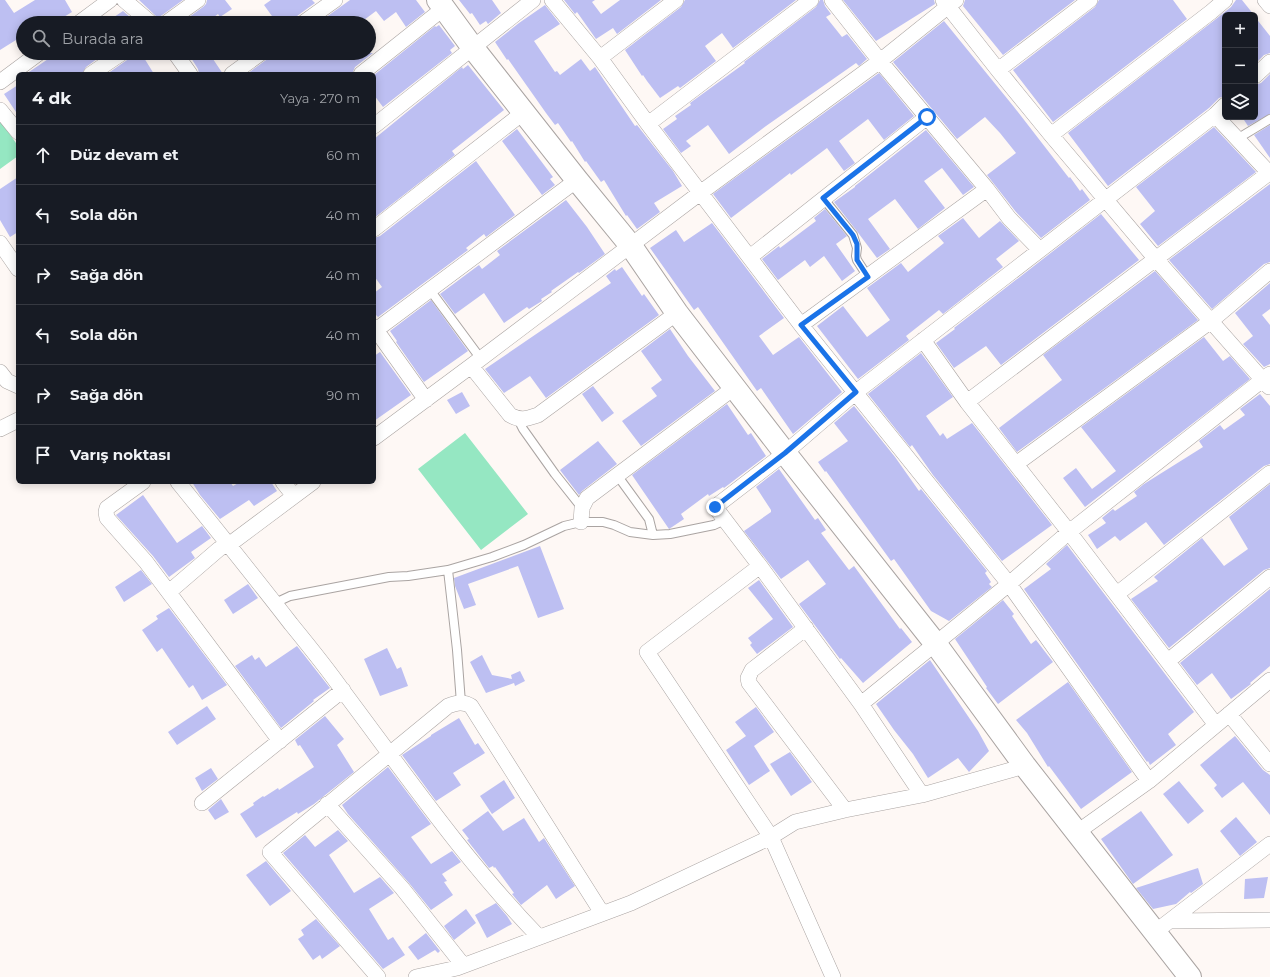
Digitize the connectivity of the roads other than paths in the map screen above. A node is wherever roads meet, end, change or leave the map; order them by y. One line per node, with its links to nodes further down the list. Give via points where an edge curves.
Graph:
1 (110, 0): 16 (street)
2 (124, 0): 17 (street)
3 (198, 0): 18 (street)
4 (334, 0): 19 (street)
5 (533, 0): 20 (street)
6 (552, 0): 21 (street)
7 (676, 0): 21 (street)
8 (811, 0): 41 (street)
9 (832, 0): 26 (street)
10 (1090, 0): 28 (street)
11 (1225, 0): 43 (street)
12 (1265, 0): 15 (street)
13 (949, 2): 26 (street); 28 (street)
14 (441, 4): 20 (street); 32 (street)
15 (1270, 6)
16 (88, 16)
17 (143, 16)
18 (176, 16)
19 (312, 16)
20 (473, 48): 37 (street); 40 (street)
21 (600, 58): 41 (street)
22 (29, 60): 34 (street)
23 (112, 60): 29 (street)
24 (180, 60): 30 (street)
25 (251, 60): 31 (street)
26 (880, 61): 38 (street); 48 (street)
27 (1270, 62): 33 (street)
28 (998, 70): 43 (street)
29 (94, 72)
30 (189, 72)
31 (235, 72)
32 (363, 72)
33 (1258, 73)
34 (0, 82)
35 (0, 110): 42 (street)
36 (1220, 110): 44 (street); 50 (street)
37 (524, 112): 46 (street); 51 (street)
38 (927, 117): 47 (street); 49 (street)
39 (1270, 119): 44 (lane)
40 (376, 124)
41 (648, 124): 48 (street)
42 (16, 126)
43 (1051, 135): 50 (street)
44 (1237, 139): 45 (street)
45 (1270, 173): 56 (street)
46 (577, 180): 53 (street); 60 (street)
47 (987, 189): 54 (street, via 1009,218); 59 (street)
48 (700, 193): 53 (street); 55 (street)
49 (823, 198): 55 (street); 59 (lane, via 853,235 857,244 857,260)
50 (1106, 199): 54 (street); 56 (street)
51 (376, 227)
52 (0, 243): 57 (street)
53 (630, 246): 61 (street); 67 (street)
54 (1040, 250): 66 (street)
55 (750, 257): 63 (street)
56 (1155, 258): 62 (street); 74 (street, via 1126,283)
57 (16, 266)
58 (1270, 271): 62 (street)
59 (868, 277): 63 (street)
60 (430, 290): 64 (street); 67 (lane)
61 (677, 313): 71 (street); 75 (street, via 538,415)
62 (1211, 321): 69 (street); 80 (street)
63 (801, 325): 72 (street)
64 (376, 327)
65 (376, 329): 73 (street)
66 (923, 340): 72 (street); 74 (street)
67 (476, 363): 73 (street); 75 (street, via 510,415)
68 (0, 372): 70 (street, via 7,381)
69 (1268, 381): 90 (street)
70 (16, 385)
71 (734, 387): 79 (street); 82 (street)
72 (856, 392): 79 (street); 96 (street)
73 (426, 400): 78 (street)
74 (967, 402): 80 (street)
75 (518, 419): 88 (lane)
76 (16, 421): 77 (street)
77 (0, 429)
78 (376, 437)
79 (785, 453): 89 (street, via 715,507); 101 (street)
80 (1016, 464): 90 (street)
81 (1270, 473): 98 (street)
82 (617, 475): 88 (street, via 587,498); 91 (lane, via 648,520)
83 (140, 484): 97 (street, via 107,508 107,518)
84 (180, 484): 92 (street)
85 (285, 484): 87 (street)
86 (310, 484): 87 (street)
87 (294, 496): 92 (street)
88 (581, 515): 91 (lane, via 630,532); 94 (lane, via 524,545)
89 (725, 520): 91 (lane, via 714,525); 93 (street)
90 (1069, 532): 96 (street); 98 (street)
91 (653, 536)
92 (228, 543): 97 (street); 99 (street)
93 (760, 566): 100 (street); 119 (street, via 647,652)
94 (448, 570): 99 (lane, via 389,577 290,596); 105 (lane)
95 (1270, 577): 102 (street)
96 (1009, 584): 101 (street); 113 (street)
97 (169, 592): 109 (street)
98 (1117, 594): 102 (street)
99 (275, 603): 104 (street)
100 (806, 628): 106 (street); 117 (street, via 752,670 748,678 749,683)
101 (935, 644): 106 (street); 112 (street)
102 (1168, 661): 108 (street)
103 (1270, 680): 107 (street)
104 (343, 690): 109 (street); 110 (street)
105 (461, 703): 110 (street, via 448,706); 121 (street, via 471,706)
106 (861, 704): 114 (street)
107 (1229, 714): 108 (street); 111 (street)
108 (1216, 725): 113 (street)
109 (280, 741): 115 (street)
110 (389, 755): 116 (street); 124 (street, via 467,855)
111 (1270, 764)
112 (1024, 766): 114 (street); 118 (street)
113 (1149, 781): 118 (street)
114 (922, 794): 117 (street)
115 (202, 803)
116 (327, 804): 125 (street, via 402,888); 126 (street, via 270,852)
117 (846, 810): 119 (street, via 795,822)
118 (1076, 833): 123 (street)
119 (770, 837): 121 (street, via 631,903); 128 (street)
120 (1270, 844): 123 (street)
121 (602, 914): 124 (street)
122 (1270, 920): 123 (street)
123 (1162, 926): 129 (street)
124 (539, 937): 125 (street)
125 (463, 965): 127 (street)
126 (378, 977)
127 (416, 977)
128 (833, 977)
129 (1190, 977)

